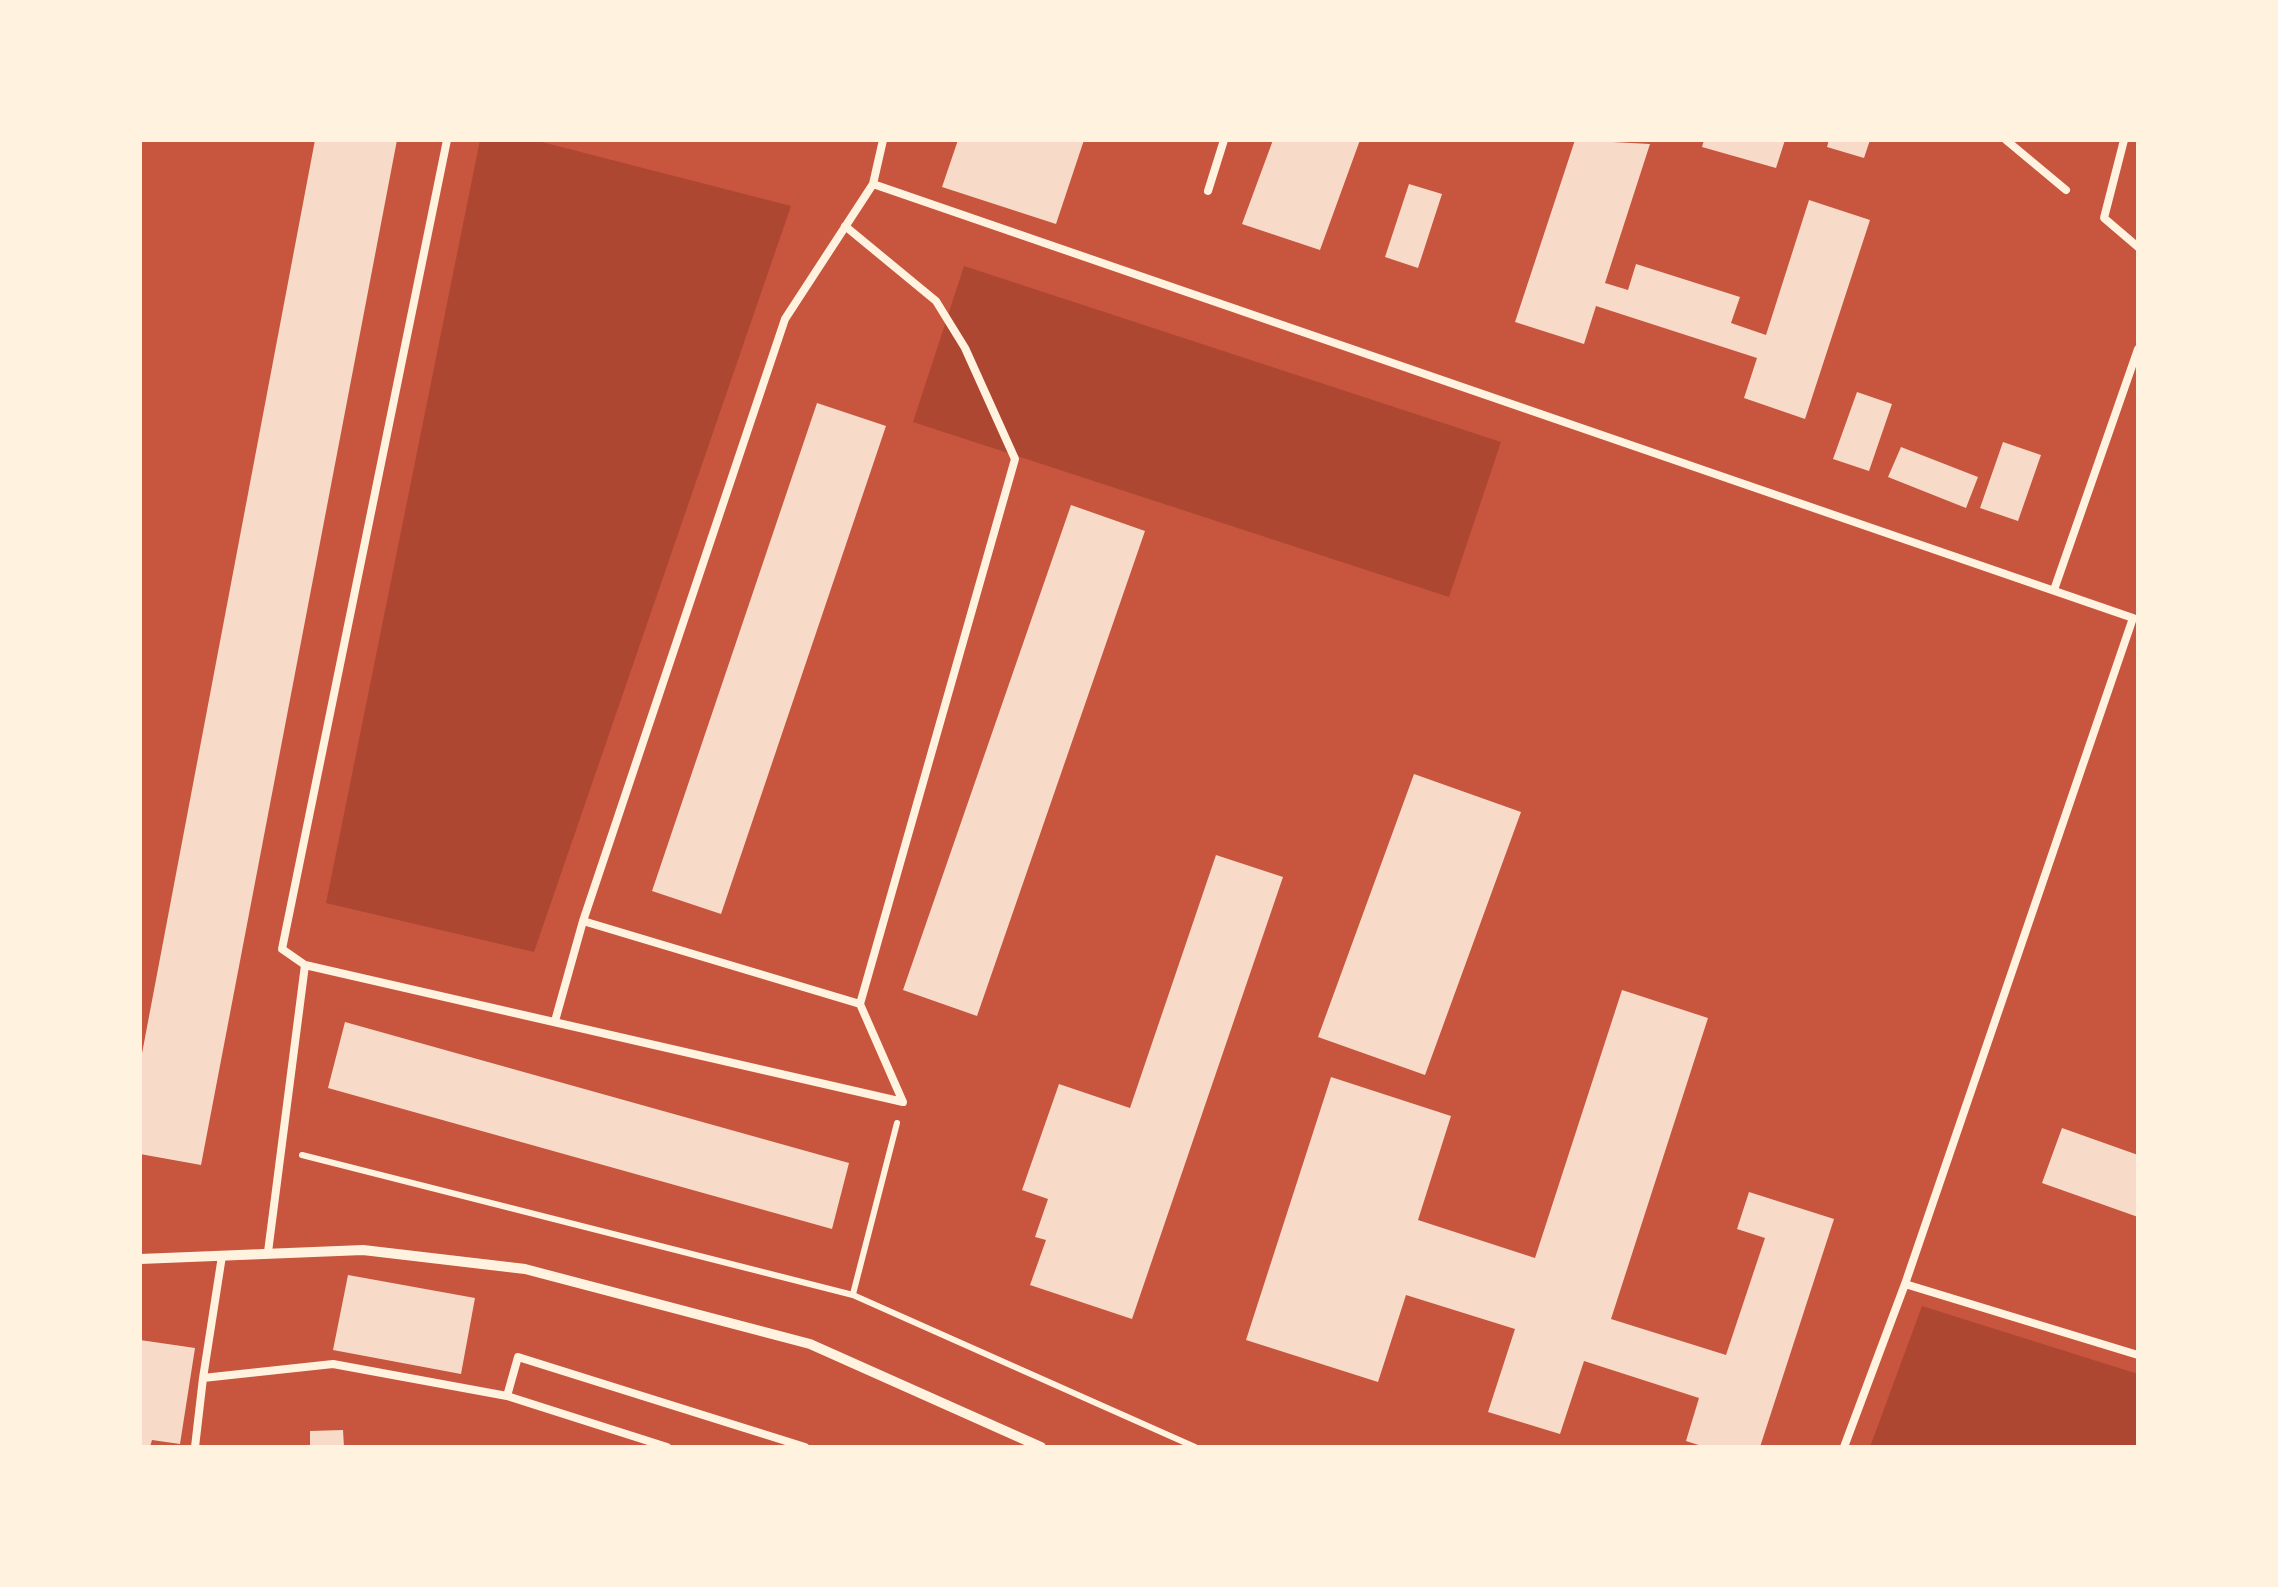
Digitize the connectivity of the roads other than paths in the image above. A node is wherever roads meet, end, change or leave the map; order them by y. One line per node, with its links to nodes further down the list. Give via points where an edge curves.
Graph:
1 (447, 140): 14 (lane, via 282,949)
2 (883, 140): 6 (lane)
3 (1224, 140): 7 (lane)
4 (2006, 140): 8 (lane)
5 (2124, 140): 10 (lane, via 2104,218)
6 (873, 184): 9 (lane); 12 (lane)
7 (1208, 190)
8 (2066, 190)
9 (845, 226): 13 (lane, via 785,318); 15 (lane, via 936,301 1015,459)
10 (2138, 247)
11 (2138, 348): 12 (lane)
12 (2055, 588): 20 (lane, via 2133,618)
13 (584, 921): 15 (lane); 16 (lane)
14 (305, 965): 16 (lane); 17 (lane)
15 (860, 1004): 16 (lane, via 903,1102)
16 (555, 1021)
17 (268, 1252): 18 (street); 27 (street, via 363,1250 457,1258 662,1302 838,1354)
18 (222, 1256): 19 (street); 22 (lane)
19 (140, 1259)
20 (1906, 1284): 21 (lane); 28 (lane)
21 (2138, 1355)
22 (203, 1378): 23 (lane, via 333,1364); 24 (lane)
23 (507, 1396): 25 (lane); 26 (lane, via 518,1357)
24 (195, 1447)
25 (667, 1447)
26 (806, 1447)
27 (1041, 1447)
28 (1844, 1447)

